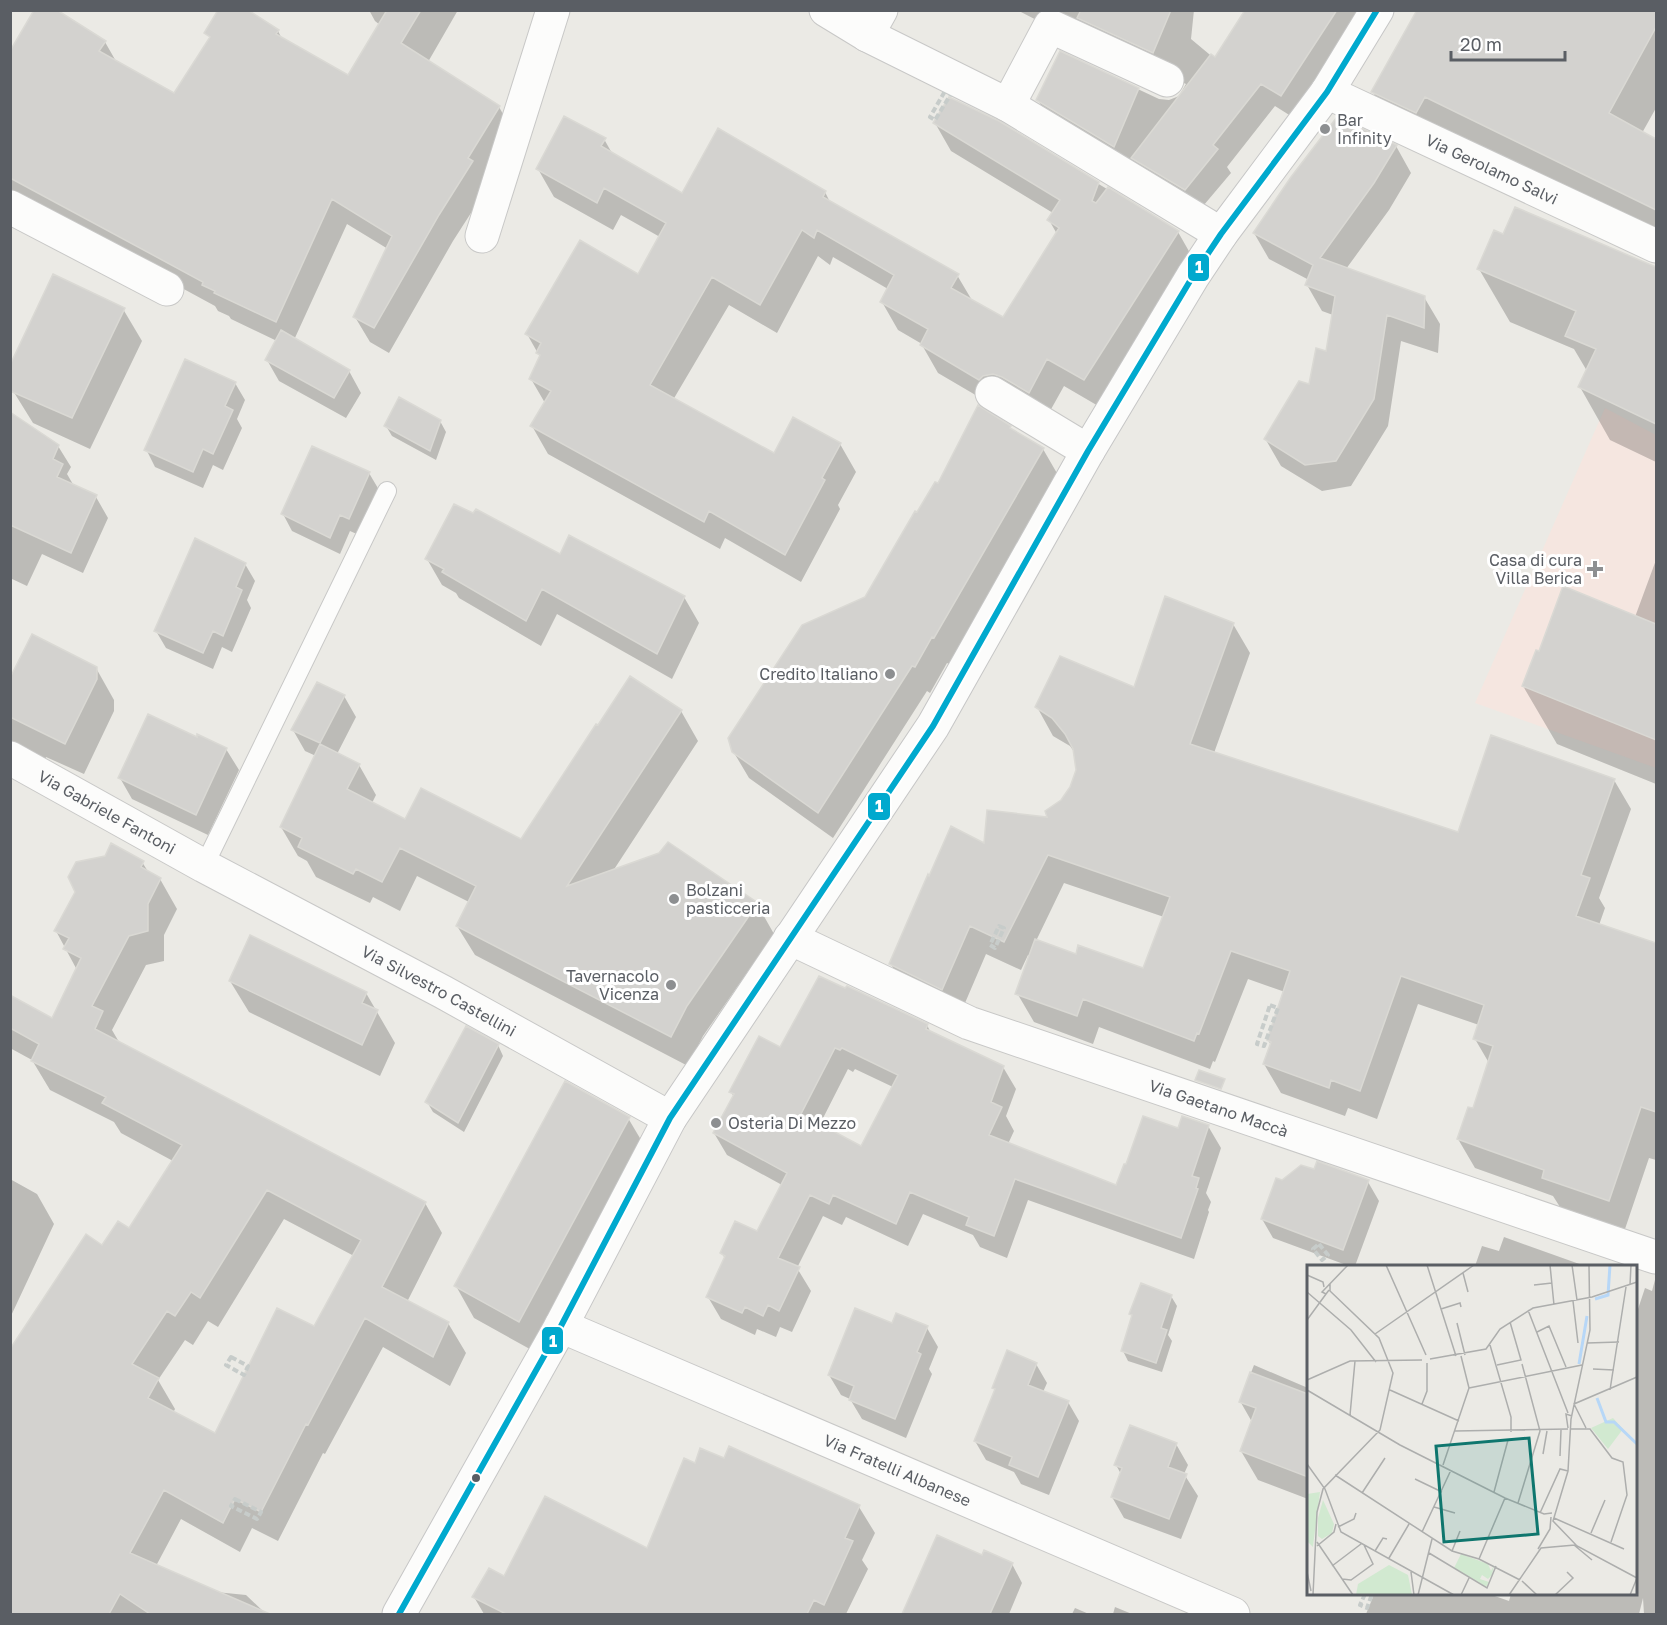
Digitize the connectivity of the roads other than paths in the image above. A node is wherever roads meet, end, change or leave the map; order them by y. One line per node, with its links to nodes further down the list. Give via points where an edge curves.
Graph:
1 (553, 10): 10 (street)
2 (826, 10): 4 (street)
3 (1377, 10): 6 (street)
4 (874, 23): 7 (street)
5 (1167, 80): 7 (street, via 1050,26)
6 (1327, 92): 9 (street); 11 (street, Via Gerolamo Salvi)
7 (1008, 105): 9 (street)
8 (10, 207): 12 (street)
9 (1221, 234): 14 (street)
10 (482, 236)
11 (1656, 246)
12 (167, 289)
13 (992, 393): 14 (street)
14 (1088, 451): 18 (street, via 933,726)
15 (387, 491): 17 (lane)
16 (10, 758): 17 (street, Via Gabriele Fantoni)
17 (204, 866): 19 (street, Via Silvestro Castellini)
18 (790, 938): 19 (street); 20 (street, Via Gaetano Maccà, via 969,1023)
19 (670, 1118): 21 (street)
20 (1655, 1257)
21 (561, 1326): 22 (street); 23 (street, Via Fratelli Albanese)
22 (399, 1614)
23 (1233, 1614)

